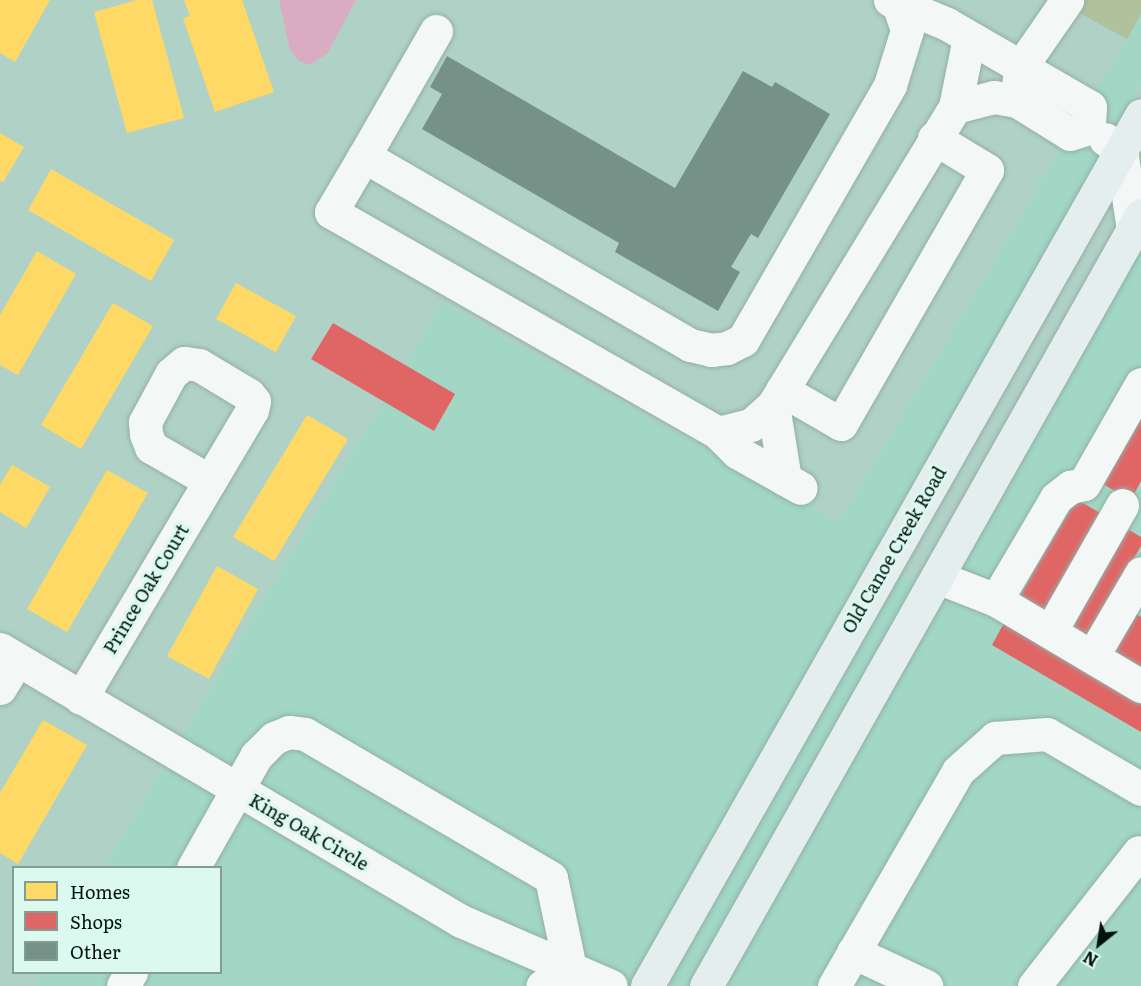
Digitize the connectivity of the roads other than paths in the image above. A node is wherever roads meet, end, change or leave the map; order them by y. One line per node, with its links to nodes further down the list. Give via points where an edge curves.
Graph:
1 (1067, 0): 5 (street)
2 (894, 2): 4 (street, via 914,7); 12 (street, via 907,30 890,85 743,340 726,348 690,345)
3 (436, 31): 12 (street)
4 (969, 38): 5 (street); 7 (street)
5 (1020, 68): 6 (street); 9 (street, via 1090,106)
6 (1017, 100): 7 (street, via 994,97); 9 (street, via 1070,134)
7 (955, 107): 10 (street)
8 (1141, 115): 11 (main road, Old Canoe Creek Road)
9 (1089, 128): 11 (street)
10 (934, 138): 15 (street); 15 (street, via 987,170 840,424)
11 (1121, 150): 13 (street); 20 (main road, Old Canoe Creek Road)
12 (364, 156): 16 (street, via 331,212)
13 (1137, 222): 21 (main road)
14 (1141, 384): 18 (street)
15 (777, 398): 16 (street, via 751,425); 16 (street, via 793,483 737,452)
16 (718, 433)
17 (210, 481): 29 (street, Prince Oak Court)
18 (1084, 484): 19 (street); 23 (street, via 1070,486 1056,498)
19 (1136, 513): 24 (street)
20 (893, 552): 21 (main road); 38 (main road, Old Canoe Creek Road)
21 (937, 577): 23 (street); 39 (main road)
22 (1137, 589): 26 (street)
23 (1002, 599): 24 (street)
24 (1050, 632): 26 (street)
25 (8, 654): 28 (street, King Oak Circle); 29 (street, King Oak Circle)
26 (1092, 657): 27 (street)
27 (1141, 686)
28 (0, 687)
29 (81, 698): 31 (street, King Oak Circle)
30 (1141, 789): 34 (street, via 1047,734 995,738 958,771)
31 (239, 790): 33 (street); 35 (street, King Oak Circle, via 461,921); 35 (street, via 256,756 274,738 289,732 305,734 550,878)
32 (1139, 852): 42 (street)
33 (194, 866)
34 (853, 952): 40 (street); 41 (street)
35 (570, 968): 36 (street); 37 (street, King Oak Circle)
36 (542, 986)
37 (611, 986)
38 (647, 986)
39 (706, 986)
40 (834, 986)
41 (926, 986)
42 (1034, 986)

